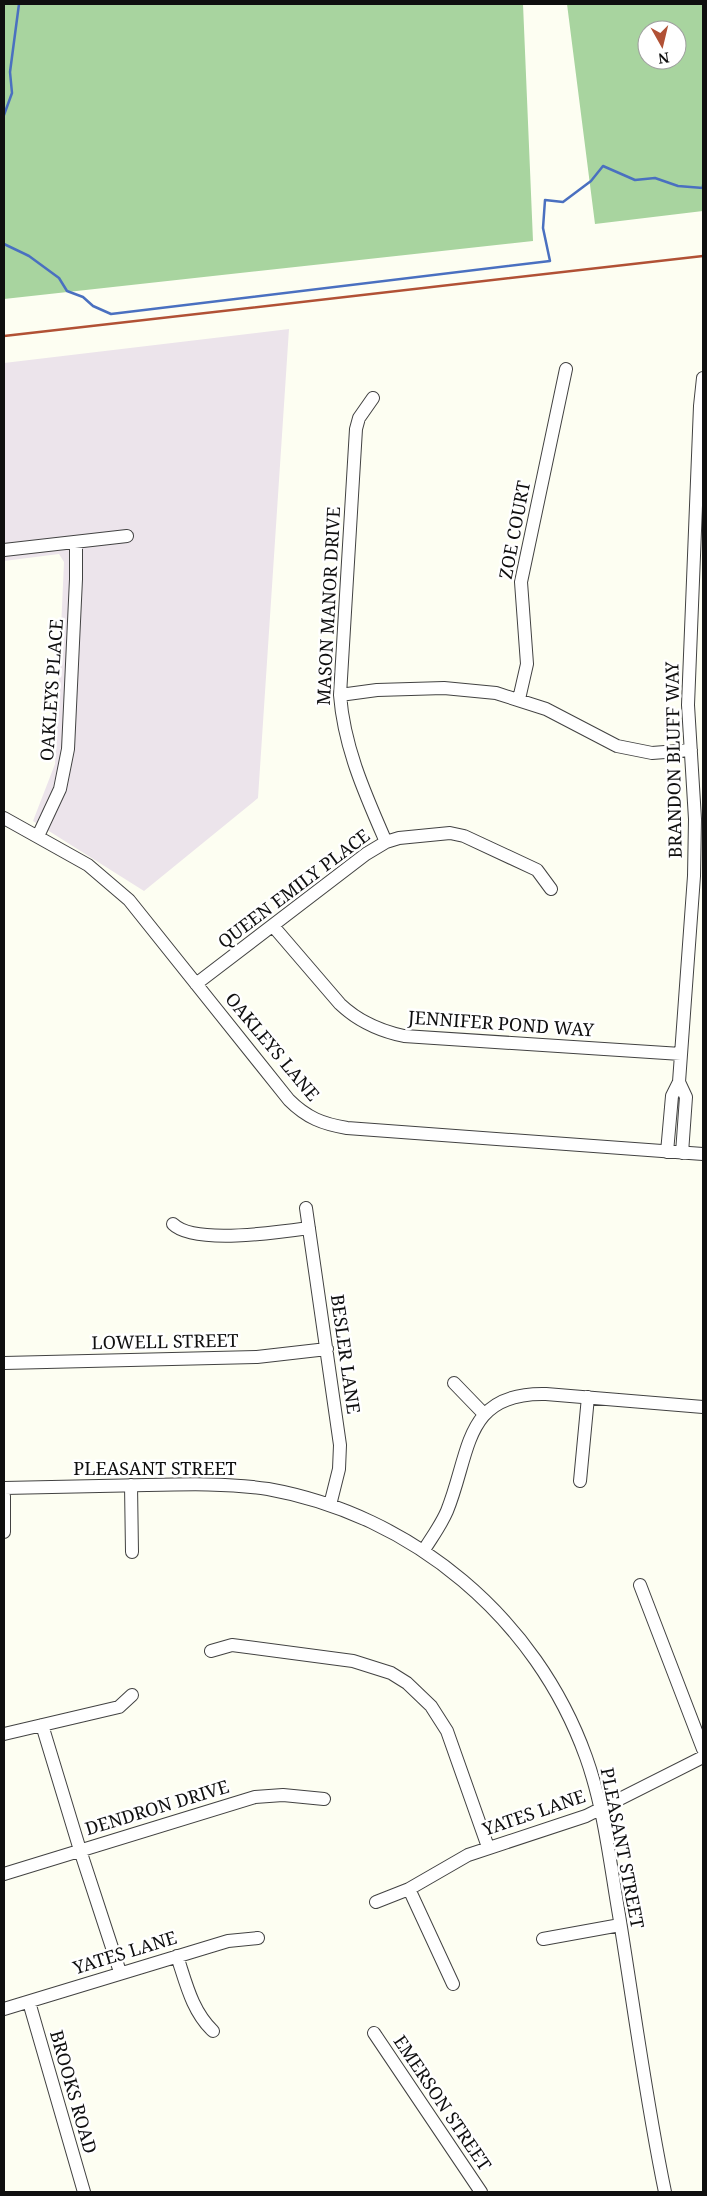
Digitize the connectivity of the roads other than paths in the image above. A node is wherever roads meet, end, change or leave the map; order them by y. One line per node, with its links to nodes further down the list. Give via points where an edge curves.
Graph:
1 (566, 369): 8 (street, ZOE COURT, via 522,582 527,664)
2 (703, 378): 9 (street, BRANDON BLUFF WAY, via 688,705)
3 (373, 398): 7 (street, MASON MANOR DRIVE, via 359,418 356,429)
4 (127, 536): 5 (street)
5 (76, 542): 6 (street); 11 (street, OAKLEYS PLACE, via 68,749 60,789)
6 (4, 550)
7 (340, 695): 8 (street, via 444,688 477,690); 12 (street, MASON MANOR DRIVE, via 347,741 360,782)
8 (519, 699): 9 (street, via 546,709 616,746 652,753)
9 (691, 750): 16 (street, BRANDON BLUFF WAY, via 694,876)
10 (4, 818): 11 (street, OAKLEYS LANE)
11 (38, 836): 15 (street, OAKLEYS LANE, via 88,865 129,900)
12 (386, 842): 13 (street, QUEEN EMILY PLACE, via 422,835 450,833 464,836 536,870); 14 (street, QUEEN EMILY PLACE)
13 (551, 889)
14 (273, 926): 15 (street, QUEEN EMILY PLACE); 16 (street, JENNIFER POND WAY, via 345,1009 365,1023 391,1033)
15 (196, 984): 18 (street, OAKLEYS LANE, via 289,1100 307,1116 328,1125)
16 (681, 1054): 17 (street, BRANDON BLUFF WAY)
17 (679, 1082): 18 (street, BRANDON BLUFF WAY, via 672,1096); 19 (street, BRANDON BLUFF WAY, via 686,1097)
18 (667, 1152): 19 (street, OAKLEYS LANE)
19 (682, 1153): 20 (street, OAKLEYS LANE)
20 (703, 1154)
21 (306, 1208): 23 (street, BESLER LANE)
22 (173, 1224): 23 (street, via 180,1230 206,1235)
23 (309, 1228): 24 (street, BESLER LANE)
24 (327, 1350): 25 (street, LOWELL STREET, via 256,1357); 34 (street, BESLER LANE, via 340,1445 339,1469)
25 (4, 1363)
26 (454, 1383): 29 (street)
27 (588, 1397): 28 (street); 29 (street, via 528,1393 502,1401); 30 (street)
28 (703, 1407)
29 (484, 1414): 36 (street, via 472,1434 447,1511)
30 (580, 1481)
31 (131, 1485): 32 (street, PLEASANT STREET); 34 (street, PLEASANT STREET, via 235,1485); 37 (street)
32 (4, 1488)
33 (4, 1496): 35 (street)
34 (330, 1505): 36 (street, PLEASANT STREET, via 378,1525)
35 (4, 1532)
36 (424, 1550): 46 (street, PLEASANT STREET, via 491,1606 516,1633 547,1676 579,1740)
37 (132, 1552)
38 (640, 1585): 43 (street)
39 (211, 1651): 47 (street, via 232,1645 353,1660 384,1670 408,1684 431,1706 447,1730)
40 (132, 1695): 41 (street, via 119,1707)
41 (42, 1725): 42 (street); 48 (street)
42 (4, 1734)
43 (703, 1749)
44 (703, 1757): 46 (street, YATES LANE)
45 (324, 1799): 48 (street, DENDRON DRIVE, via 283,1795 255,1797)
46 (600, 1809): 47 (street, YATES LANE); 52 (street, PLEASANT STREET)
47 (488, 1847): 50 (street, YATES LANE)
48 (80, 1850): 49 (street, DENDRON DRIVE); 56 (street)
49 (4, 1874)
50 (409, 1889): 51 (street, YATES LANE); 57 (street)
51 (376, 1902)
52 (620, 1925): 54 (street); 64 (street, PLEASANT STREET)
53 (258, 1938): 55 (street, YATES LANE, via 228,1941)
54 (543, 1939)
55 (177, 1956): 56 (street, YATES LANE); 60 (street, via 194,2006)
56 (120, 1972): 58 (street, YATES LANE)
57 (453, 1984)
58 (29, 2002): 59 (street, YATES LANE); 62 (street, BROOKS ROAD)
59 (4, 2009)
60 (213, 2032)
61 (374, 2033): 63 (street, EMERSON STREET)
62 (84, 2192)
63 (481, 2192)
64 (666, 2192)

